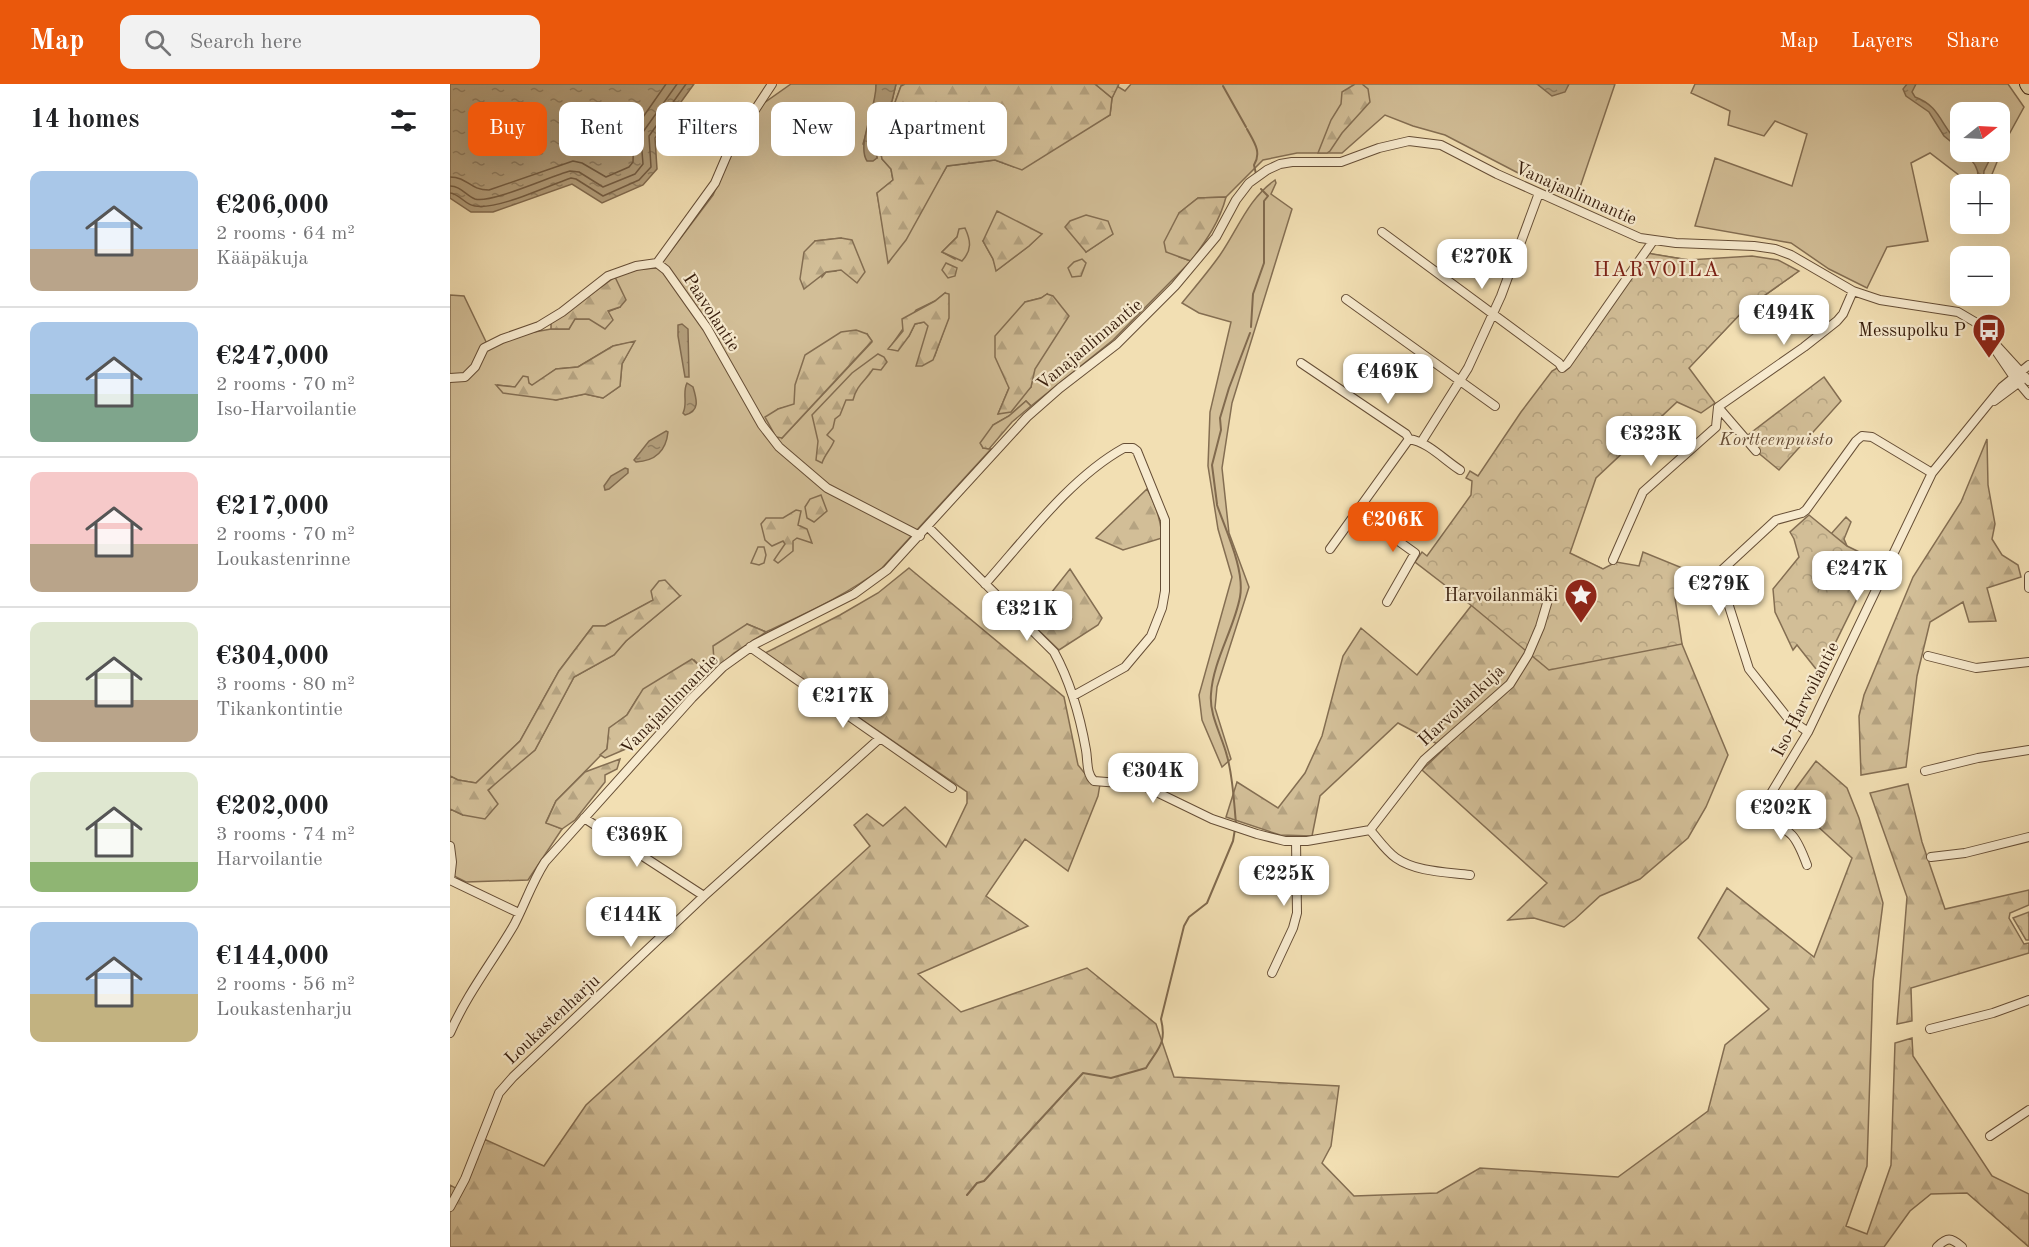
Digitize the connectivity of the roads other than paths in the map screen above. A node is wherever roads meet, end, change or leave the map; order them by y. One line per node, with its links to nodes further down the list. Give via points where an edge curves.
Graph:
1 (772, 84): 5 (street, via 730,148 715,183)
2 (1539, 193): 4 (street, Vanajanlinnantie, via 1626,233); 8 (street); 25 (street, Vanajanlinnantie, via 1441,145 1419,141 1397,143 1341,162 1292,162 1267,170 1249,183 1216,237 1176,286 1117,344 1027,417)
3 (1382, 232): 8 (street)
4 (1653, 241): 6 (street, Vanajanlinnantie, via 1775,249); 8 (street, via 1562,368)
5 (657, 263): 13 (street, via 608,276 555,317 484,348 465,377); 26 (street, Paavolantie, via 707,328 762,425 779,447 827,488)
6 (1853, 291): 9 (street, Vanajanlinnantie, via 1880,300 1958,312); 18 (street, via 1837,321)
7 (1346, 299): 15 (street)
8 (1493, 313): 15 (street)
9 (1989, 339): 12 (street, Vanajanlinnantie); 14 (street, Vanajanlinnantie)
10 (1301, 363): 19 (street)
11 (2029, 366): 12 (street, Iso-Harvoilantie)
12 (2026, 376): 14 (street, Iso-Harvoilantie)
13 (450, 378)
14 (2016, 380): 16 (street, Vanajanlinnantie); 23 (street, Iso-Harvoilantie, via 1983,409)
15 (1460, 381): 17 (street); 20 (street)
16 (2029, 394)
17 (1495, 406)
18 (1718, 407): 21 (street); 28 (street, via 1716,427 1643,492)
19 (1409, 439): 20 (street); 24 (street)
20 (1422, 441): 22 (street)
21 (1756, 451)
22 (1460, 470)
23 (1932, 473): 38 (street, Iso-Harvoilantie); 38 (street, via 1872,437 1862,436 1806,510 1776,520 1722,570 1722,584 1749,669 1787,717)
24 (1358, 512): 27 (street); 33 (street, via 1415,553)
25 (928, 527): 26 (street, Vanajanlinnantie); 30 (street)
26 (920, 536): 34 (street, Vanajanlinnantie, via 887,570 854,594)
27 (1330, 549)
28 (1613, 560)
29 (2029, 576): 31 (street)
30 (985, 584): 37 (street, via 1054,652); 37 (street, via 1080,480 1124,448 1137,451 1165,520 1165,591 1161,608 1151,636 1125,668)
31 (2029, 588)
32 (1551, 590): 44 (street, Harvoilankuja, via 1528,655 1510,684 1424,760)
33 (1387, 602)
34 (750, 647): 39 (street); 43 (street, Vanajanlinnantie, via 692,698)
35 (1928, 656): 36 (street, via 1976,668)
36 (2029, 662)
37 (1073, 696): 46 (street, via 1090,777 1099,782 1146,787 1225,824)
38 (1808, 732): 49 (street, Iso-Harvoilantie, via 1758,815 1798,840)
39 (879, 739): 42 (street); 52 (street, Loukastenharju)
40 (2029, 750): 41 (street)
41 (1925, 771)
42 (952, 788)
43 (584, 818): 52 (street); 53 (street, Vanajanlinnantie, via 545,862)
44 (1370, 830): 46 (street); 50 (street, via 1395,857 1405,862)
45 (2029, 837): 48 (street)
46 (1296, 841): 54 (street, via 1297,913)
47 (450, 846): 51 (street)
48 (1931, 857)
49 (1807, 865)
50 (1470, 875)
51 (450, 880): 53 (street)
52 (704, 896): 60 (street, Loukastenharju, via 499,1093)
53 (519, 913): 57 (street, Vanajanlinnantie)
54 (1272, 973)
55 (2029, 1000): 56 (street)
56 (1930, 1029)
57 (450, 1033)
58 (2029, 1110): 59 (street)
59 (1990, 1136)
60 (450, 1207)
61 (1936, 1247): 62 (street, via 1949,1238)
62 (1962, 1247)

